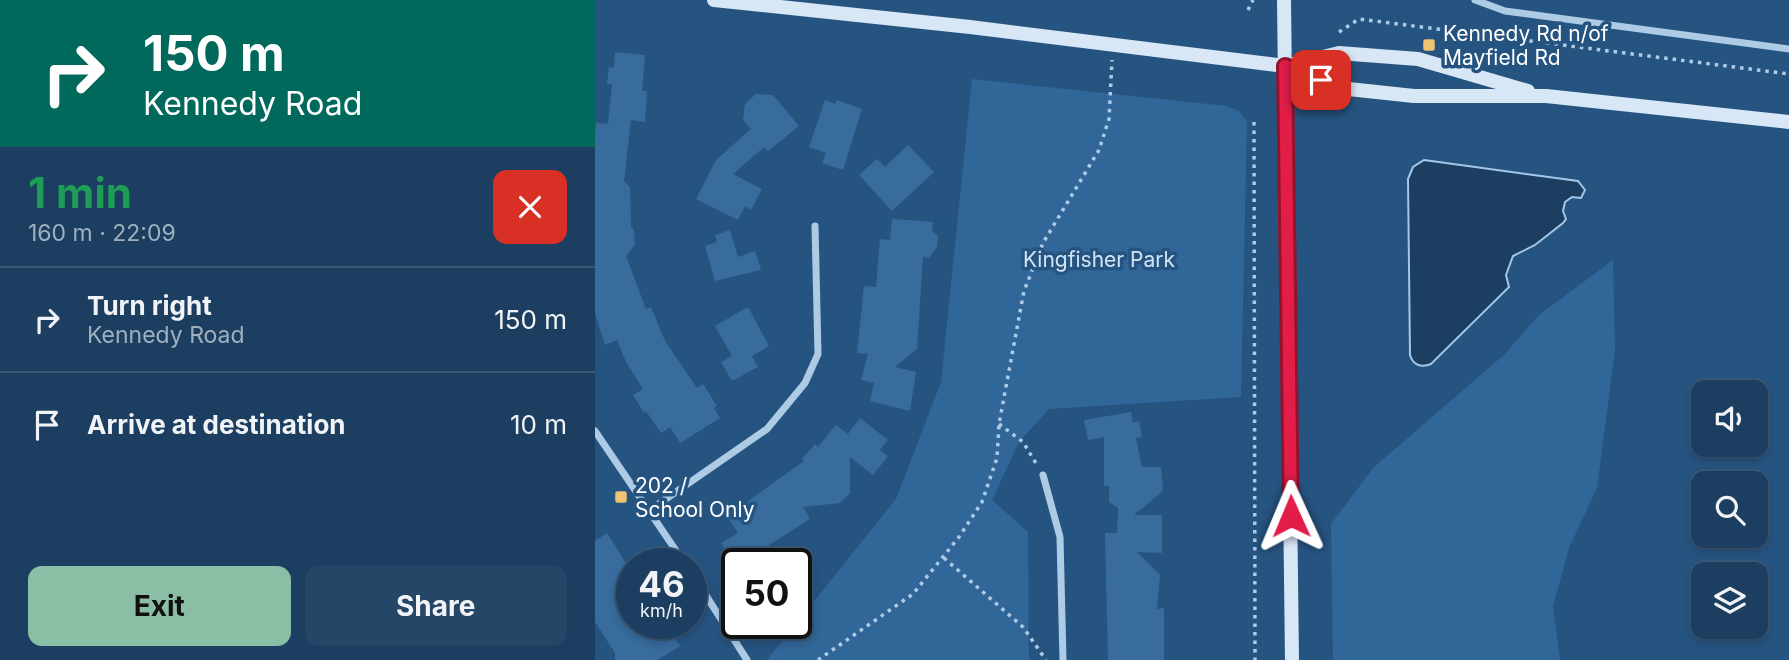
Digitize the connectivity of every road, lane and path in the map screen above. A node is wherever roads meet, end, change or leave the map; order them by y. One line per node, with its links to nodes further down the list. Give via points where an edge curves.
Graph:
1 (714, 0): 7 (main road)
2 (1253, 0): 5 (path)
3 (1284, 0): 9 (main road)
4 (1475, 0): 8 (street, via 1505,11)
5 (1248, 9)
6 (1339, 32): 10 (path, via 1359,19)
7 (1113, 44): 9 (main road); 15 (path, via 1109,119 1099,150 1043,243 1024,291)
8 (1789, 49)
9 (1285, 66): 11 (main road, via 1339,88 1414,96); 11 (main road, via 1339,53 1417,59); 27 (main road)
10 (1789, 74)
11 (1546, 96): 13 (main road)
12 (1254, 122): 26 (path)
13 (1789, 122)
14 (815, 226): 18 (street, via 818,354 806,383 767,429)
15 (999, 424): 17 (path, via 1023,442); 20 (path, via 997,458 982,502)
16 (595, 431): 18 (street)
17 (1043, 475): 25 (street, via 1060,537)
18 (649, 510): 19 (street)
19 (674, 548)
20 (944, 558): 23 (path, via 913,594); 24 (path, via 1023,627)
21 (707, 597): 22 (street)
22 (747, 660)
23 (818, 660)
24 (1046, 660)
25 (1063, 660)
26 (1255, 660)
27 (1292, 660)

